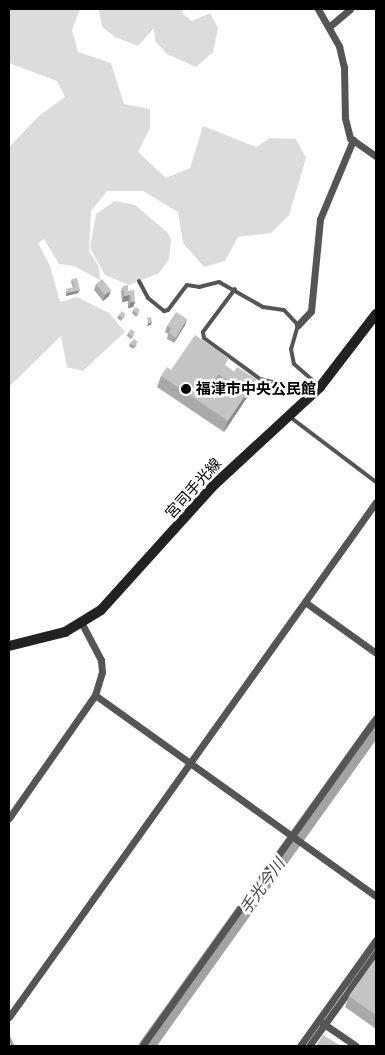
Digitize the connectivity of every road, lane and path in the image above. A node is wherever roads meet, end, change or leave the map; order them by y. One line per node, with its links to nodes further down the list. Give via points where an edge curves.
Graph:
1 (318, 9): 3 (street)
2 (350, 9): 3 (street)
3 (330, 26): 4 (street, via 344,67 345,118 350,138)
4 (354, 140): 5 (street); 9 (street, via 320,219 310,311)
5 (376, 156)
6 (139, 281): 7 (lane, via 148,298 164,311 187,285 199,287 219,282)
7 (235, 289): 9 (lane, via 263,308 284,310); 11 (lane, via 203,332 204,338 260,379 292,387)
8 (376, 314): 10 (main road, 宮司手光線)
9 (298, 326): 10 (lane, via 291,349 294,364)
10 (320, 387): 11 (main road, 宮司手光線)
11 (306, 399): 12 (main road, 宮司手光線)
12 (288, 416): 13 (lane); 16 (main road, 宮司手光線, via 215,484 115,597)
13 (376, 482)
14 (376, 502): 15 (street)
15 (305, 602): 18 (street); 21 (street)
16 (82, 624): 17 (main road, 宮司手光線, via 41,640); 19 (street, via 101,660 102,672)
17 (9, 646)
18 (376, 653)
19 (95, 695): 21 (street); 22 (street)
20 (376, 718): 23 (street)
21 (190, 762): 23 (street); 27 (street)
22 (9, 818)
23 (295, 838): 24 (street); 29 (street)
24 (376, 896)
25 (376, 940): 28 (street)
26 (376, 953): 28 (street)
27 (9, 1017)
28 (321, 1022): 30 (street); 31 (street); 32 (street)
29 (142, 1046)
30 (300, 1046)
31 (309, 1046)
32 (356, 1046)

